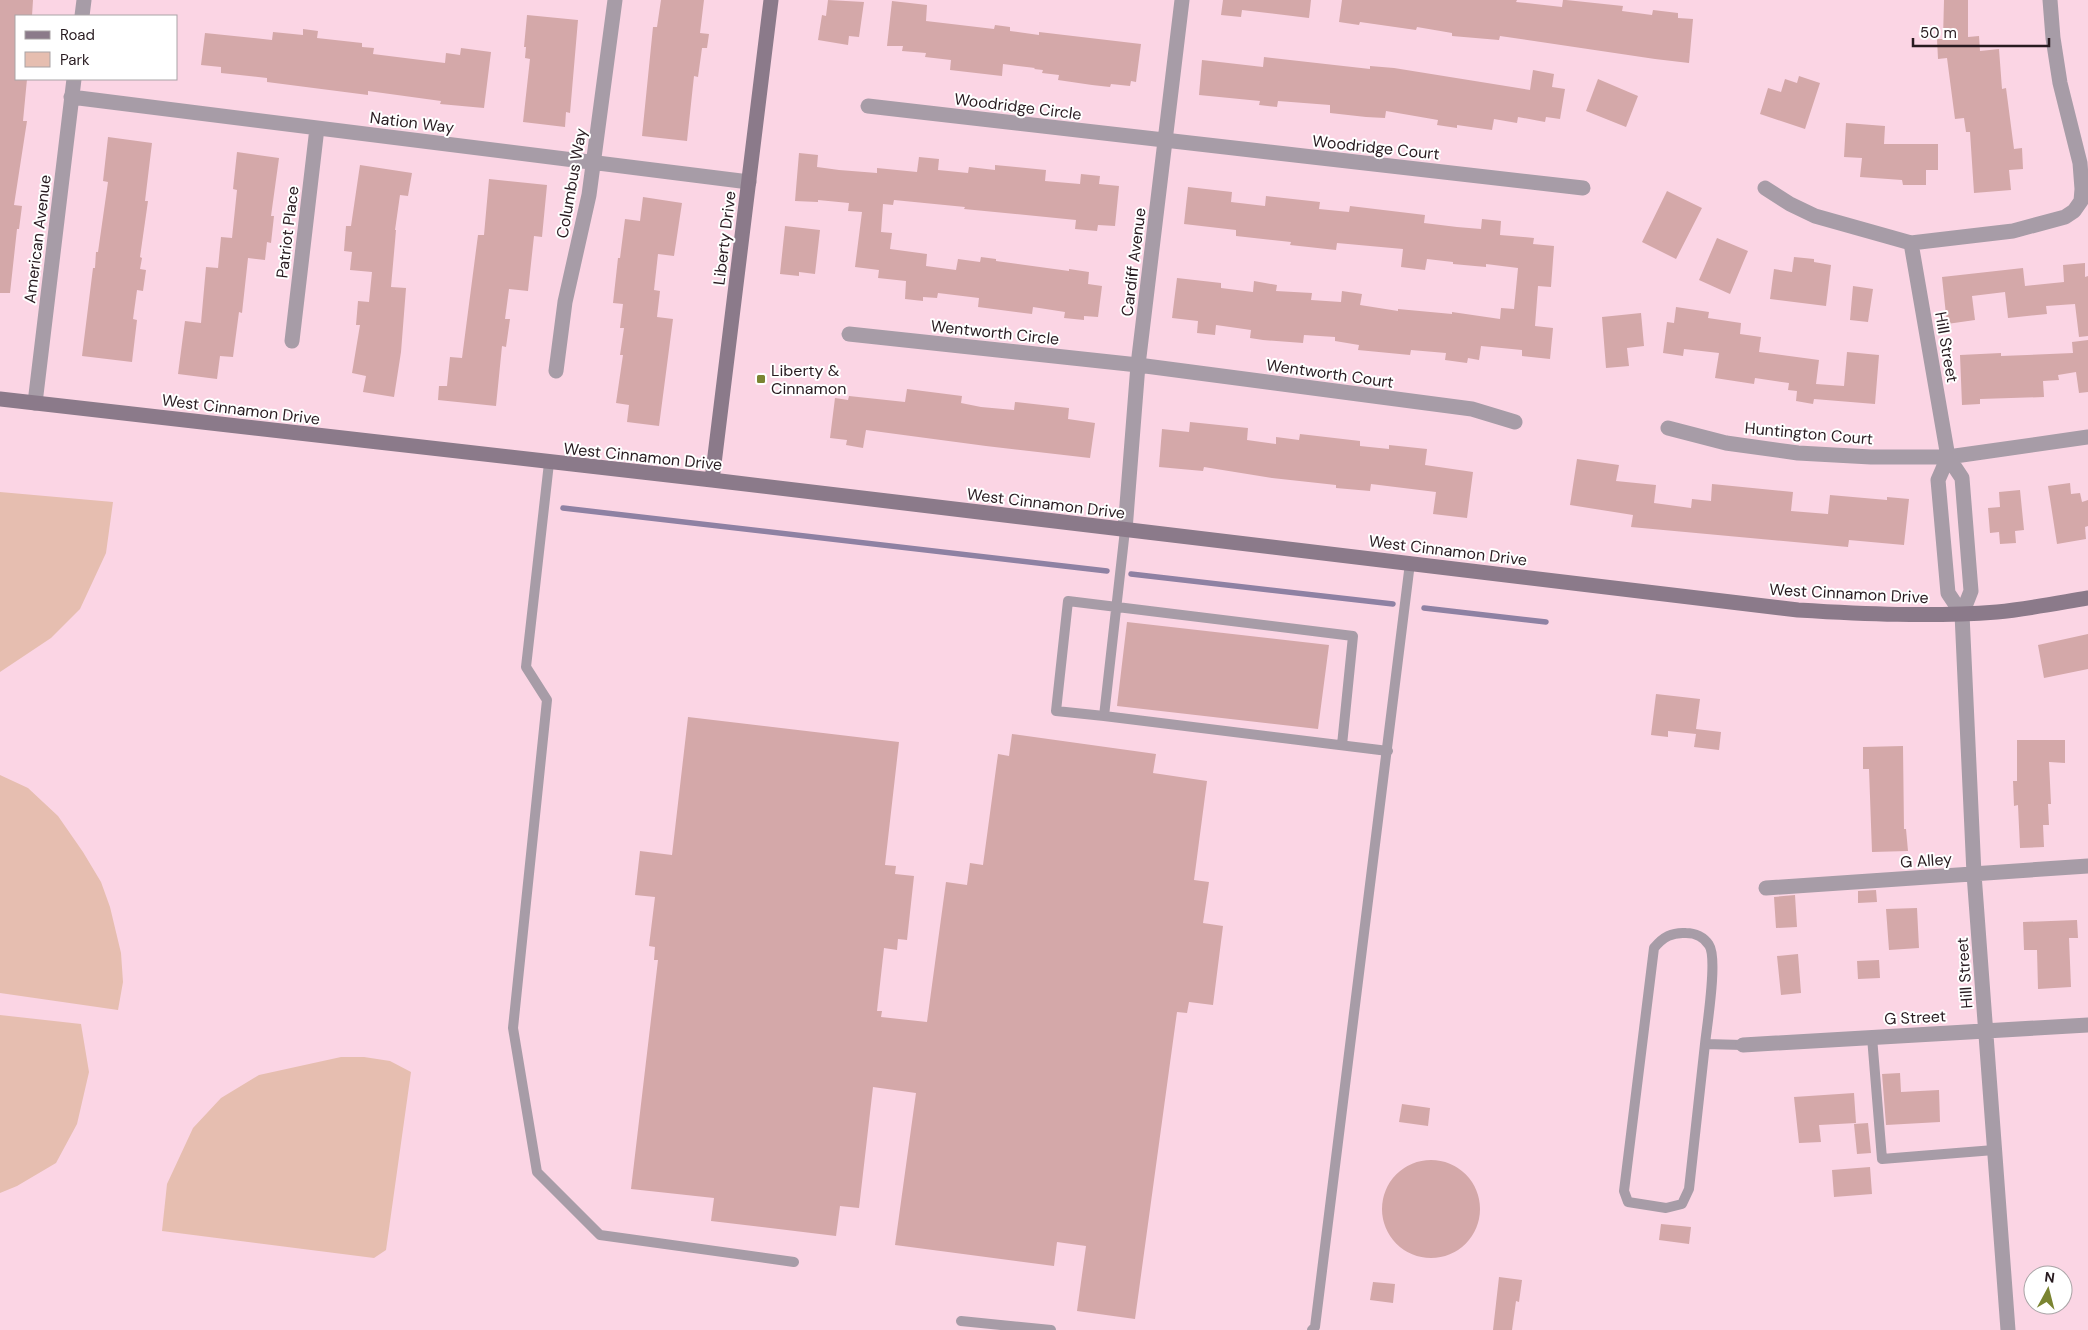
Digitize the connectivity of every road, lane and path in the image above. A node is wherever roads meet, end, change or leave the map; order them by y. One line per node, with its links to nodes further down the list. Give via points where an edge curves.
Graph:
1 (84, 0): 6 (street)
2 (615, 0): 12 (street, Columbus Way)
3 (772, 0): 13 (main road, Liberty Drive)
4 (1182, 0): 11 (street, Cardiff Avenue)
5 (2050, 0): 16 (street, via 2052,38 2060,83 2080,162 2081,201 2066,217 2013,231)
6 (82, 15)
7 (74, 80): 8 (street, American Avenue)
8 (72, 97): 10 (street, Nation Way); 22 (street, American Avenue)
9 (868, 106): 11 (street, Woodridge Circle)
10 (317, 128): 12 (street, Nation Way); 18 (street, Patriot Place)
11 (1165, 141): 14 (street, Woodridge Court); 19 (street, Cardiff Avenue)
12 (594, 163): 13 (street, Nation Way); 20 (street, Columbus Way, via 565,302)
13 (749, 182): 28 (main road, Liberty Drive)
14 (1582, 188)
15 (1765, 188): 16 (street, via 1815,216)
16 (1911, 243): 26 (street, Hill Street)
17 (849, 334): 19 (street, Wentworth Circle)
18 (292, 341)
19 (1138, 365): 23 (street, Wentworth Court, via 1472,409); 29 (street, Cardiff Avenue)
20 (556, 371)
21 (0, 399): 22 (main road, West Cinnamon Drive)
22 (35, 403): 27 (main road, West Cinnamon Drive)
23 (1515, 422)
24 (1668, 428): 26 (street, Huntington Court, via 1726,443 1798,453)
25 (2088, 437): 26 (street, Huntington Court)
26 (1948, 457): 33 (street, Hill Street, via 1962,478 1971,591); 33 (street, Hill Street, via 1938,480 1948,592)
27 (549, 463): 28 (main road, West Cinnamon Drive); 46 (lane, via 526,667 548,700 513,1028 537,1172 600,1235)
28 (712, 480): 29 (main road, West Cinnamon Drive)
29 (1124, 530): 30 (main road, West Cinnamon Drive); 32 (lane)
30 (1410, 563): 33 (main road, West Cinnamon Drive, via 1798,610); 36 (lane)
31 (2088, 598): 33 (main road, West Cinnamon Drive, via 2006,611)
32 (1116, 607): 34 (lane); 34 (lane, via 1068,601 1056,711); 35 (lane, via 1353,636)
33 (1962, 614): 38 (street, Hill Street)
34 (1104, 716): 35 (lane)
35 (1342, 746): 36 (lane)
36 (1388, 751): 49 (lane, via 1315,1327)
37 (2088, 866): 38 (street, G Alley)
38 (1974, 874): 39 (street, G Alley); 41 (street, Hill Street)
39 (1766, 888)
40 (2088, 1025): 41 (street, G Street)
41 (1986, 1030): 42 (street, G Street); 45 (street, Hill Street)
42 (1872, 1037): 44 (street, G Street); 45 (lane, via 1882,1159)
43 (1705, 1044): 43 (lane, via 1689,1189 1682,1204 1666,1208 1628,1202 1624,1191 1654,948 1663,937 1696,933 1709,945 1713,959); 44 (lane)
44 (1743, 1045)
45 (1994, 1150): 50 (street, Hill Street)
46 (794, 1262)
47 (961, 1321): 48 (lane)
48 (1051, 1330)
49 (1312, 1330)
50 (2008, 1330)

